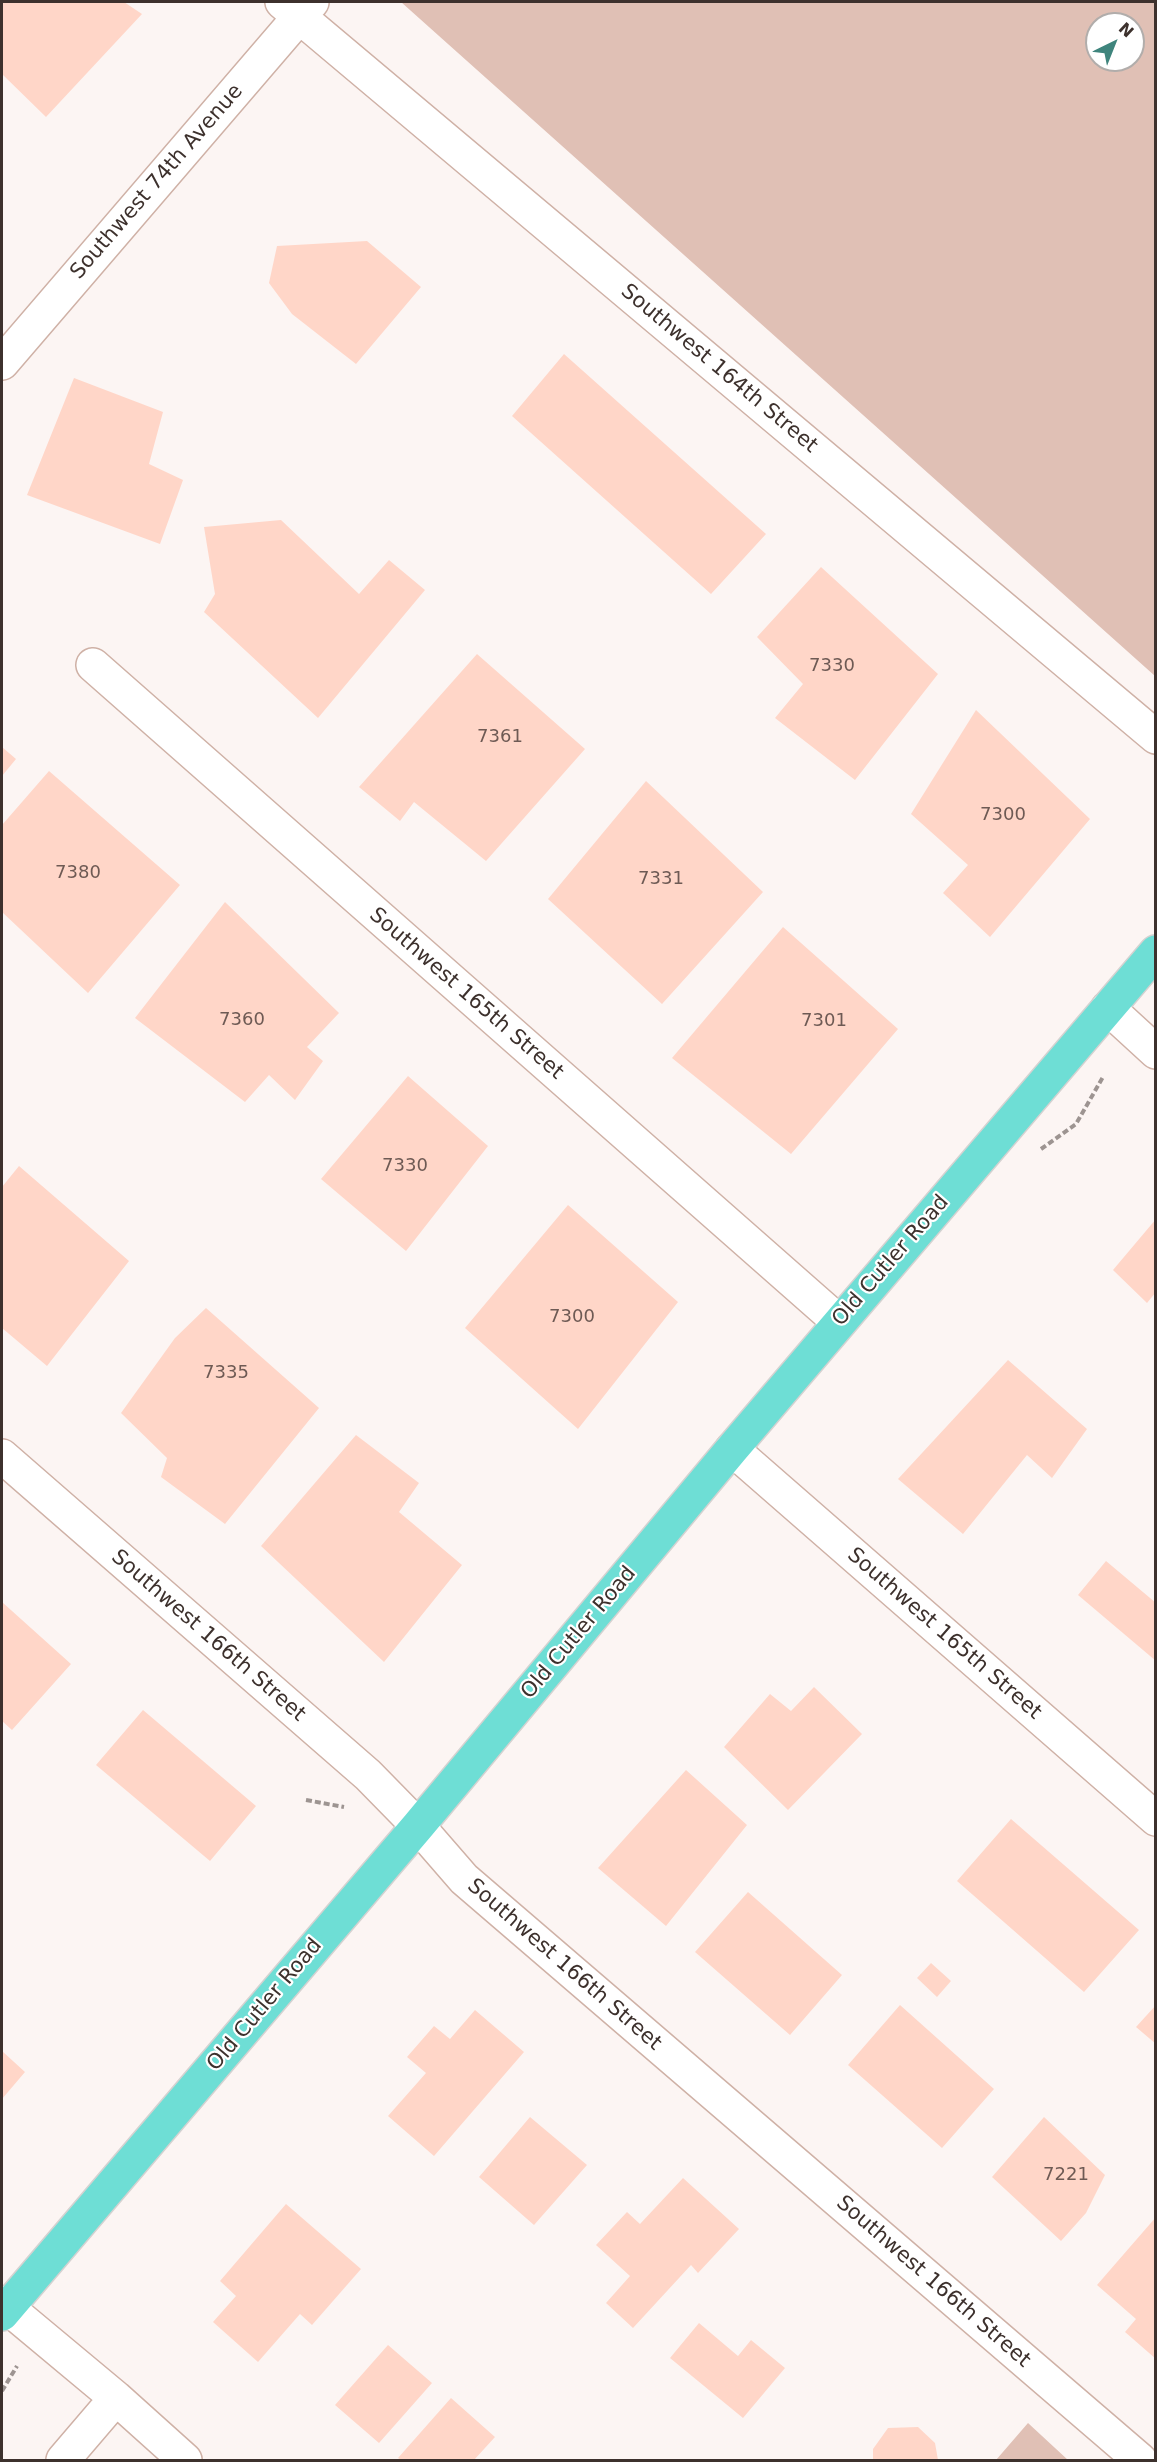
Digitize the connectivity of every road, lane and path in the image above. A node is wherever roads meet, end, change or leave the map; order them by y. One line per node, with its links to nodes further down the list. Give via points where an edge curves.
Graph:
1 (298, 6): 2 (street, Southwest 74th Avenue); 4 (street, Southwest 164th Street)
2 (2, 363)
3 (93, 665): 8 (street, Southwest 165th Street)
4 (1155, 737)
5 (1155, 952): 6 (main road, Old Cutler Road)
6 (1108, 1008): 7 (street); 8 (main road, Old Cutler Road)
7 (1155, 1052)
8 (839, 1322): 9 (main road, Old Cutler Road)
9 (732, 1449): 13 (street, Southwest 165th Street); 14 (main road, Old Cutler Road)
10 (2, 1456): 14 (street, Southwest 166th Street, via 368,1775)
11 (306, 1800): 12 (path)
12 (349, 1808)
13 (1155, 1819)
14 (418, 1826): 15 (main road, Old Cutler Road); 21 (street, Southwest 166th Street, via 464,1879)
15 (3, 2308): 18 (street)
16 (19, 2364): 17 (path)
17 (2, 2391)
18 (116, 2398): 19 (street); 20 (street)
19 (63, 2460)
20 (185, 2460)
21 (1140, 2460)

